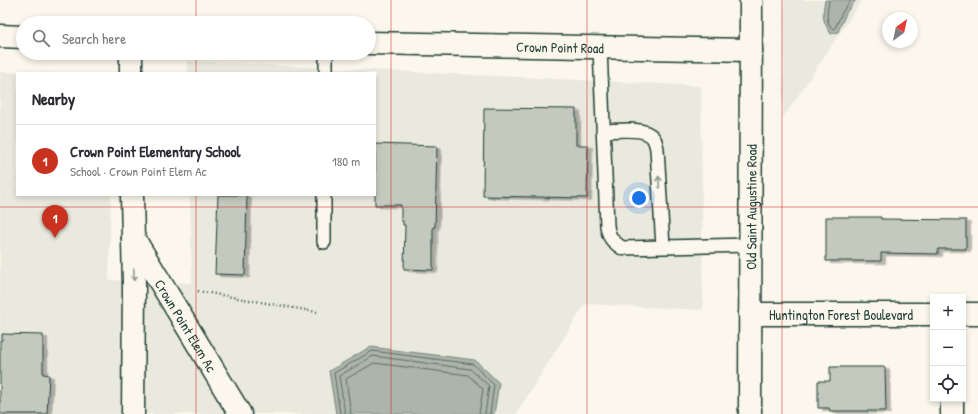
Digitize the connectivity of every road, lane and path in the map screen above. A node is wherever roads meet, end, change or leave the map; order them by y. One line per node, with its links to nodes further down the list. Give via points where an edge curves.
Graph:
1 (751, 0): 6 (street, Old Saint Augustine Road)
2 (0, 36): 3 (street)
3 (16, 37)
4 (376, 43): 5 (street, Crown Point Road)
5 (600, 47): 6 (street, Crown Point Road); 11 (lane)
6 (751, 50): 16 (street, Old Saint Augustine Road)
7 (131, 60): 9 (street)
8 (326, 60): 10 (lane)
9 (131, 72)
10 (326, 72)
11 (603, 131): 17 (lane, one-way to 11, via 657,149 654,139 650,134 640,130); 17 (lane, via 608,236 622,248)
12 (132, 196): 14 (street, Crown Point Elem Ac)
13 (324, 196): 15 (lane)
14 (132, 236): 25 (street, Crown Point Elem Ac, one-way to 25); 26 (street, Crown Point Elem Ac)
15 (324, 242)
16 (750, 245): 17 (lane); 20 (street, Old Saint Augustine Road)
17 (663, 247)
18 (198, 291): 19 (path)
19 (317, 312)
20 (750, 314): 21 (street, Huntington Forest Boulevard); 27 (street, Old Saint Augustine Road)
21 (930, 314)
22 (966, 314): 23 (street)
23 (978, 314)
24 (952, 402): 28 (street)
25 (133, 414)
26 (240, 414)
27 (750, 414)
28 (952, 414)

